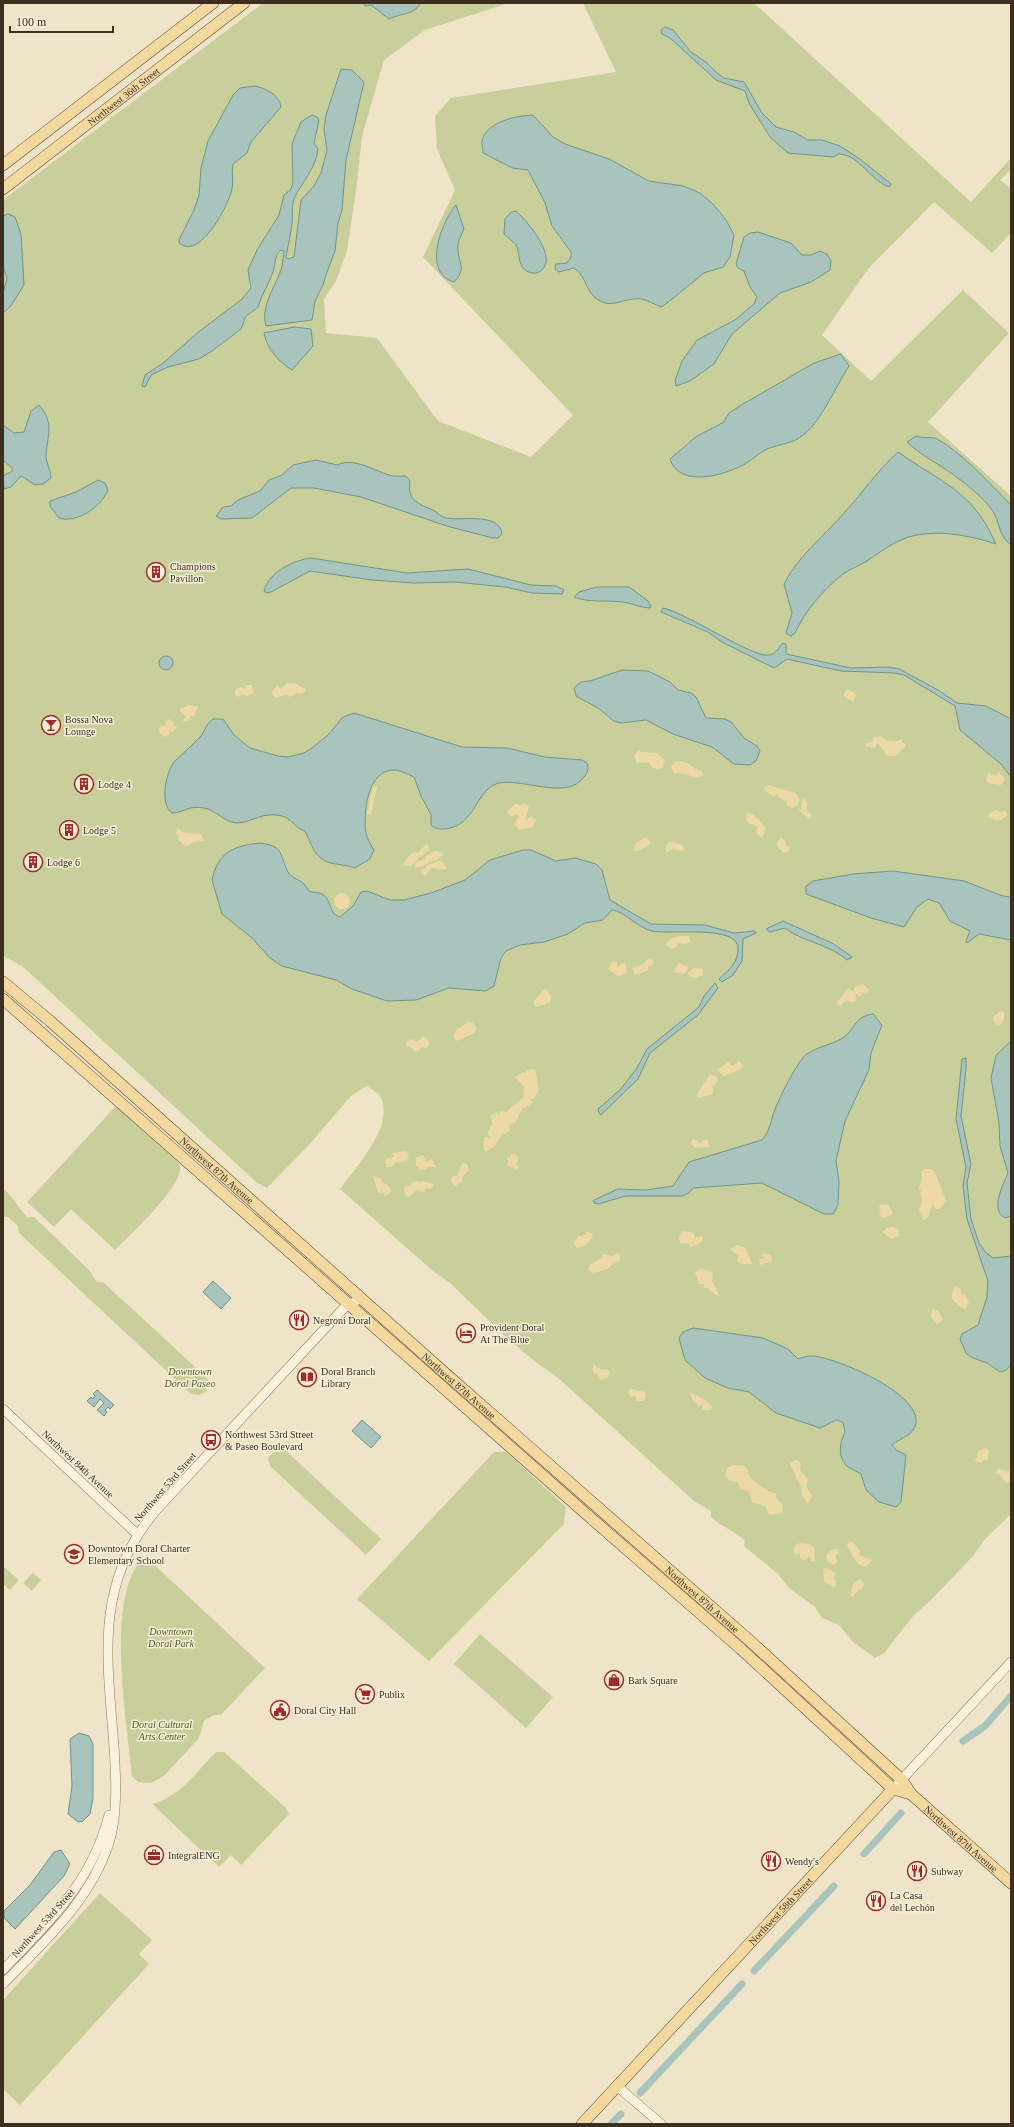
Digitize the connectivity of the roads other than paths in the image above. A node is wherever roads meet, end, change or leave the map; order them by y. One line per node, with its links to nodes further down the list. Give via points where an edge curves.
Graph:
1 (213, 3): 3 (main road); 4 (main road, Northwest 36th Street)
2 (244, 3): 3 (main road, Northwest 36th Street)
3 (223, 19): 5 (main road, Northwest 36th Street)
4 (129, 68): 5 (main road); 6 (main road, Northwest 36th Street)
5 (140, 84): 7 (main road, Northwest 36th Street)
6 (50, 129): 7 (main road); 8 (main road, Northwest 36th Street)
7 (61, 144): 9 (main road, Northwest 36th Street)
8 (3, 165)
9 (3, 189)
10 (3, 982): 12 (main road, Northwest 87th Avenue)
11 (3, 999): 14 (main road, Northwest 87th Avenue)
12 (352, 1290): 13 (main road, Northwest 87th Avenue); 14 (street, Northwest 53rd Street)
13 (362, 1299): 14 (street, Northwest 53rd Street); 18 (main road, Northwest 87th Avenue, via 749,1640)
14 (348, 1304): 16 (street, Northwest 53rd Street, via 174,1491); 19 (main road, Northwest 87th Avenue, via 741,1649)
15 (3, 1409): 16 (street, Northwest 84th Avenue)
16 (138, 1535): 21 (street, Northwest 53rd Street, via 116,1583 107,1632 116,1774)
17 (1011, 1662): 18 (street, Northwest 58th Street)
18 (902, 1780): 19 (street, Northwest 58th Street); 20 (main road, Northwest 87th Avenue)
19 (894, 1789): 20 (main road, Northwest 87th Avenue); 27 (main road, Northwest 58th Street)
20 (911, 1794): 24 (main road, Northwest 87th Avenue)
21 (114, 1805): 22 (street, Northwest 53rd Street); 23 (street, Northwest 53rd Street, via 110,1839)
22 (92, 1862): 23 (street); 25 (street, Northwest 53rd Street, via 63,1906)
23 (96, 1874): 26 (street, Northwest 53rd Street, via 70,1912)
24 (1011, 1883)
25 (3, 1970)
26 (3, 1984)
27 (617, 2086): 28 (main road, Northwest 58th Street); 29 (street)
28 (582, 2124)
29 (661, 2124)

